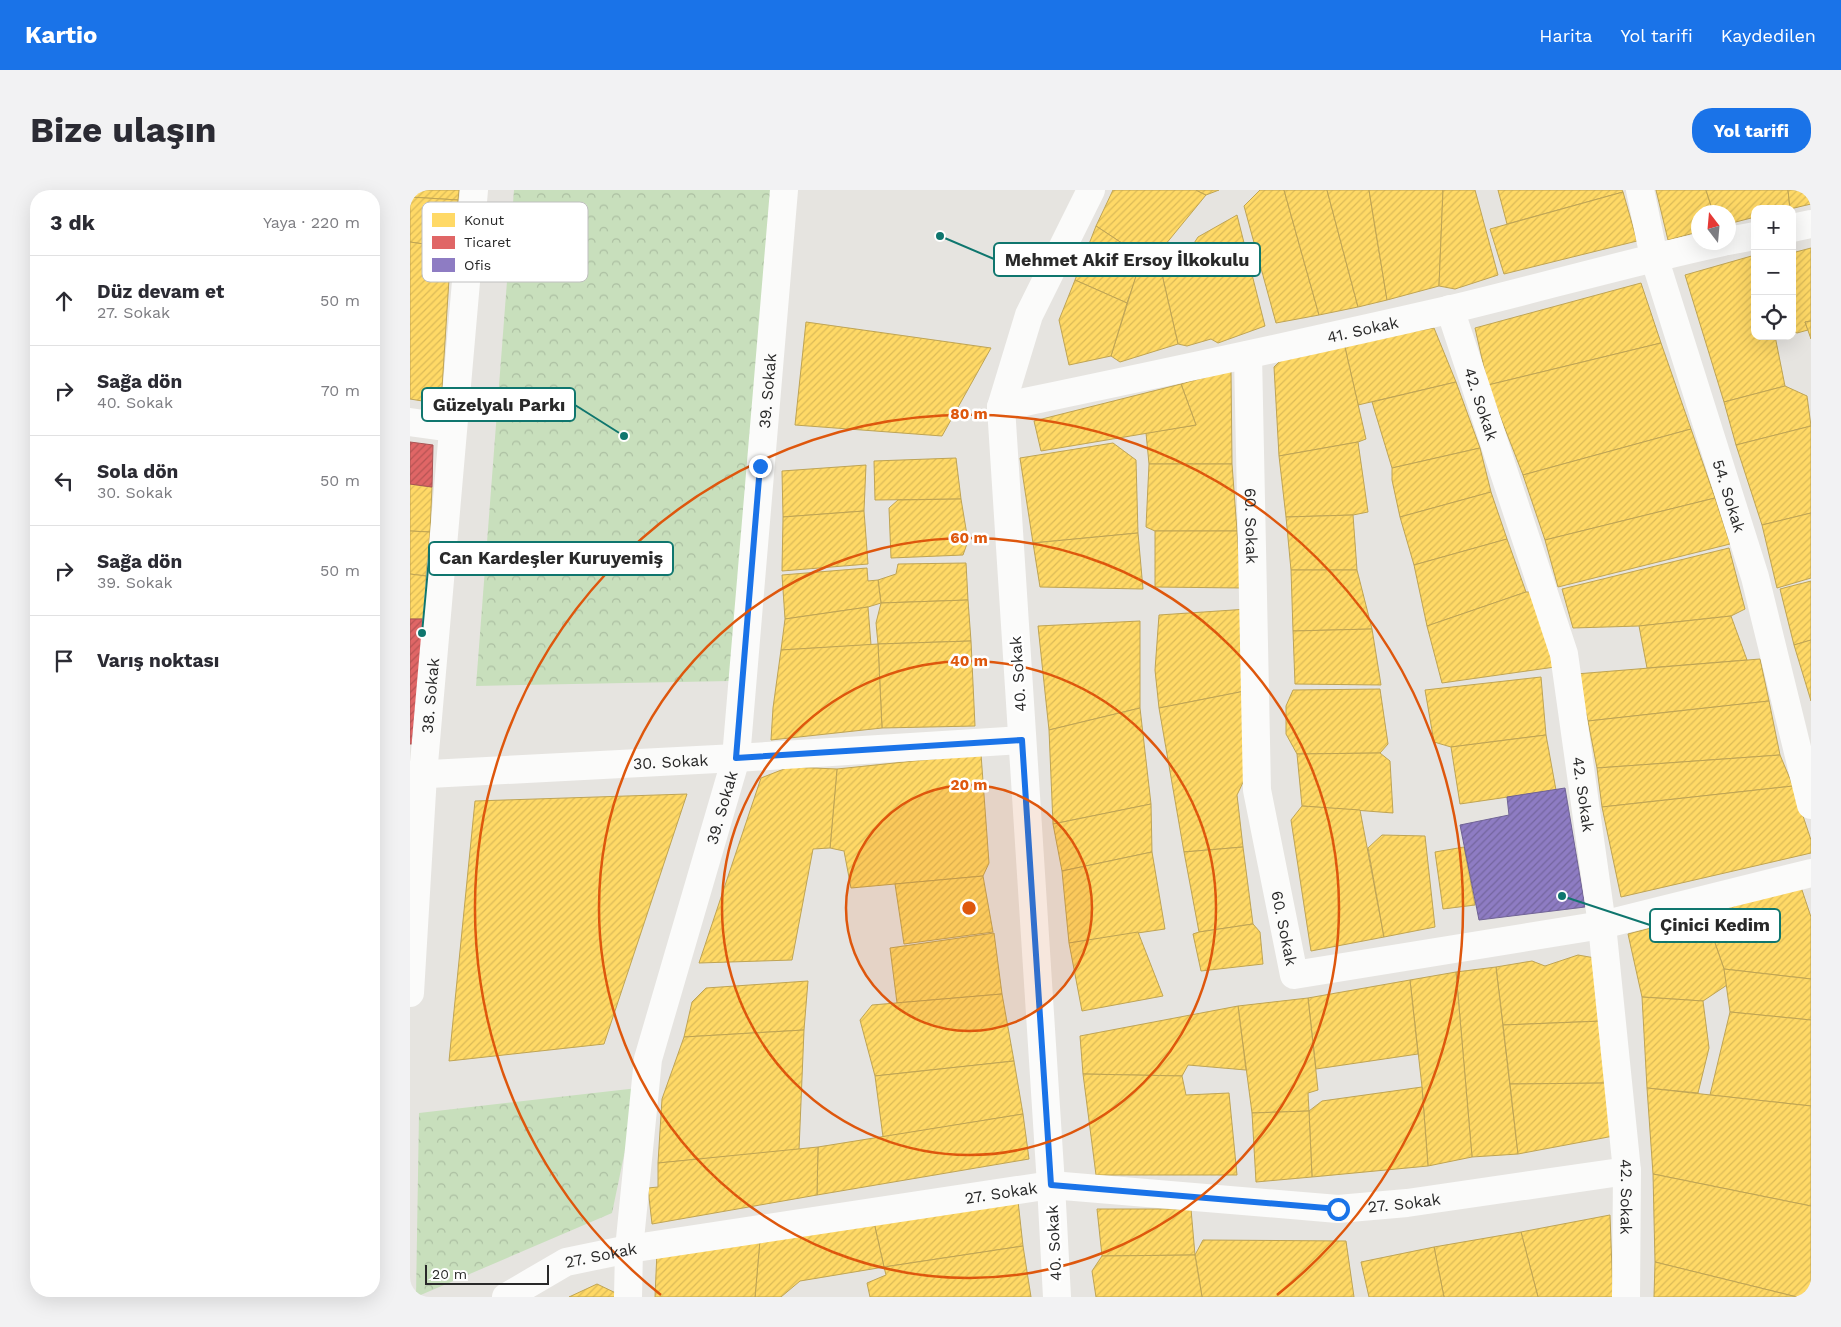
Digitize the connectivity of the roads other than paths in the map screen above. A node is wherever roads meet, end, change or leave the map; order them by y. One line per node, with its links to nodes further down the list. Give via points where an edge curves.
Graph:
1 (784, 190): 17 (street, 39. Sokak)
2 (1091, 190): 13 (street, 40. Sokak, via 1029,315)
3 (1640, 190): 9 (street, 54. Sokak)
4 (1811, 224): 5 (street)
5 (1796, 227)
6 (1751, 237): 7 (street)
7 (1736, 240)
8 (1691, 249): 9 (street, 41. Sokak)
9 (1654, 257): 11 (street, 41. Sokak); 19 (street, 54. Sokak, via 1755,577)
10 (465, 282): 15 (street, 38. Sokak)
11 (1450, 309): 12 (street, 41. Sokak); 21 (street, 42. Sokak, via 1564,654)
12 (1248, 355): 13 (street, 41. Sokak); 21 (street, 60. Sokak, via 1257,790 1294,975)
13 (1001, 407): 16 (street, 40. Sokak)
14 (410, 422): 15 (street)
15 (452, 428): 18 (street, 38. Sokak)
16 (1022, 740): 17 (street, 30. Sokak); 24 (street, 40. Sokak)
17 (736, 758): 18 (street, 30. Sokak); 25 (street, 39. Sokak, via 648,1059)
18 (417, 775): 22 (street, 38. Sokak)
19 (1811, 805)
20 (1811, 874): 21 (street, 60. Sokak)
21 (1602, 925): 23 (street, 42. Sokak)
22 (410, 993)
23 (1627, 1171): 24 (street, 27. Sokak, via 1407,1203 1338,1209); 29 (street, 42. Sokak)
24 (1051, 1185): 25 (street, 27. Sokak); 28 (street, 40. Sokak)
25 (629, 1248): 26 (street, 27. Sokak, via 566,1262); 27 (street, 39. Sokak)
26 (506, 1297)
27 (628, 1297)
28 (1057, 1297)
29 (1626, 1297)

